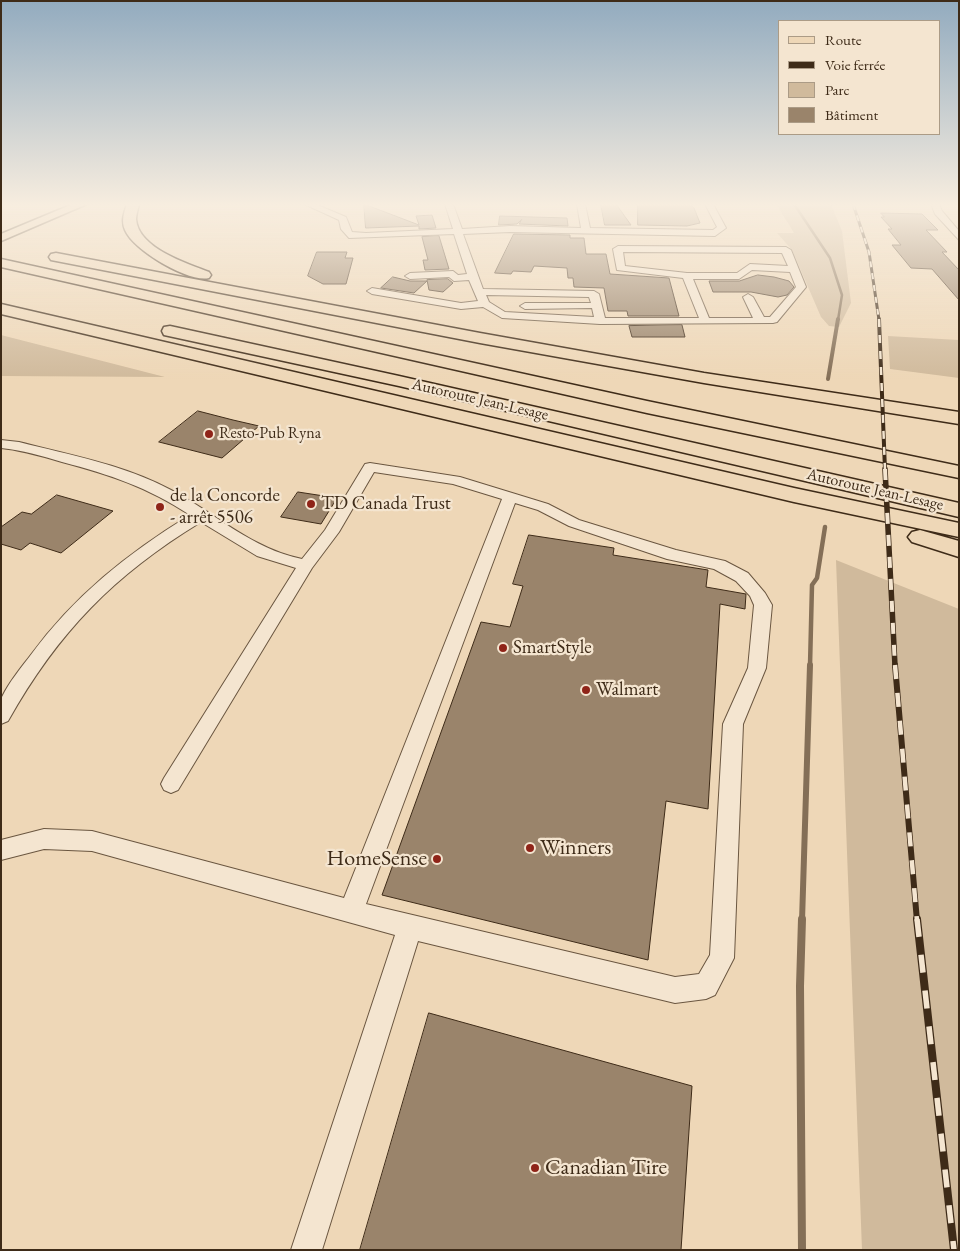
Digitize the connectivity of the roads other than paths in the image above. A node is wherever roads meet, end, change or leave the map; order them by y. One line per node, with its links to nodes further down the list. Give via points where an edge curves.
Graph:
1 (83, 262): 22 (highway)
2 (176, 262): 22 (highway, via 242,286)
3 (468, 262): 12 (street)
4 (619, 262): 11 (street, via 620,268)
5 (748, 262): 8 (street)
6 (791, 262): 9 (street)
7 (1, 263): 13 (highway, Autoroute Jean-Lesage)
8 (750, 267): 9 (street); 11 (street, via 739,276)
9 (794, 269): 25 (street, via 801,287 795,297 773,320)
10 (410, 276): 12 (street, via 454,274 454,278)
11 (687, 276): 23 (street)
12 (473, 277): 16 (street)
13 (130, 291): 27 (highway); 33 (highway, Autoroute Jean-Lesage, via 666,411)
14 (372, 291): 18 (street, via 461,306)
15 (1, 292): 36 (highway, Autoroute Jean-Lesage)
16 (480, 292): 18 (street); 19 (street, via 594,294)
17 (748, 297): 25 (street)
18 (485, 304): 21 (street)
19 (597, 306): 21 (street, via 505,305); 24 (street)
20 (1, 309): 34 (highway)
21 (502, 316): 24 (street)
22 (364, 317): 26 (highway)
23 (705, 320): 24 (street); 25 (street)
24 (600, 321)
25 (760, 321)
26 (624, 364): 29 (highway); 30 (highway)
27 (565, 371)
28 (602, 377): 31 (highway)
29 (959, 409)
30 (959, 418)
31 (959, 430)
32 (1, 444): 37 (street, via 120,473 166,493)
33 (959, 472)
34 (794, 495): 38 (highway); 39 (highway)
35 (510, 497): 40 (street, via 455,480 370,466 331,532); 44 (street); 45 (street, via 544,507 574,523 664,552 718,564 742,577 763,605 757,668 733,724 722,958 706,986 675,990)
36 (959, 510)
37 (201, 515): 40 (street, via 272,558); 41 (street, via 143,552 76,612 27,672)
38 (959, 530)
39 (959, 549)
40 (306, 565): 42 (street)
41 (1, 716)
42 (172, 784)
43 (1, 850): 44 (street, via 44,839 92,841)
44 (351, 911): 45 (street)
45 (410, 927): 46 (street)
46 (306, 1250)

